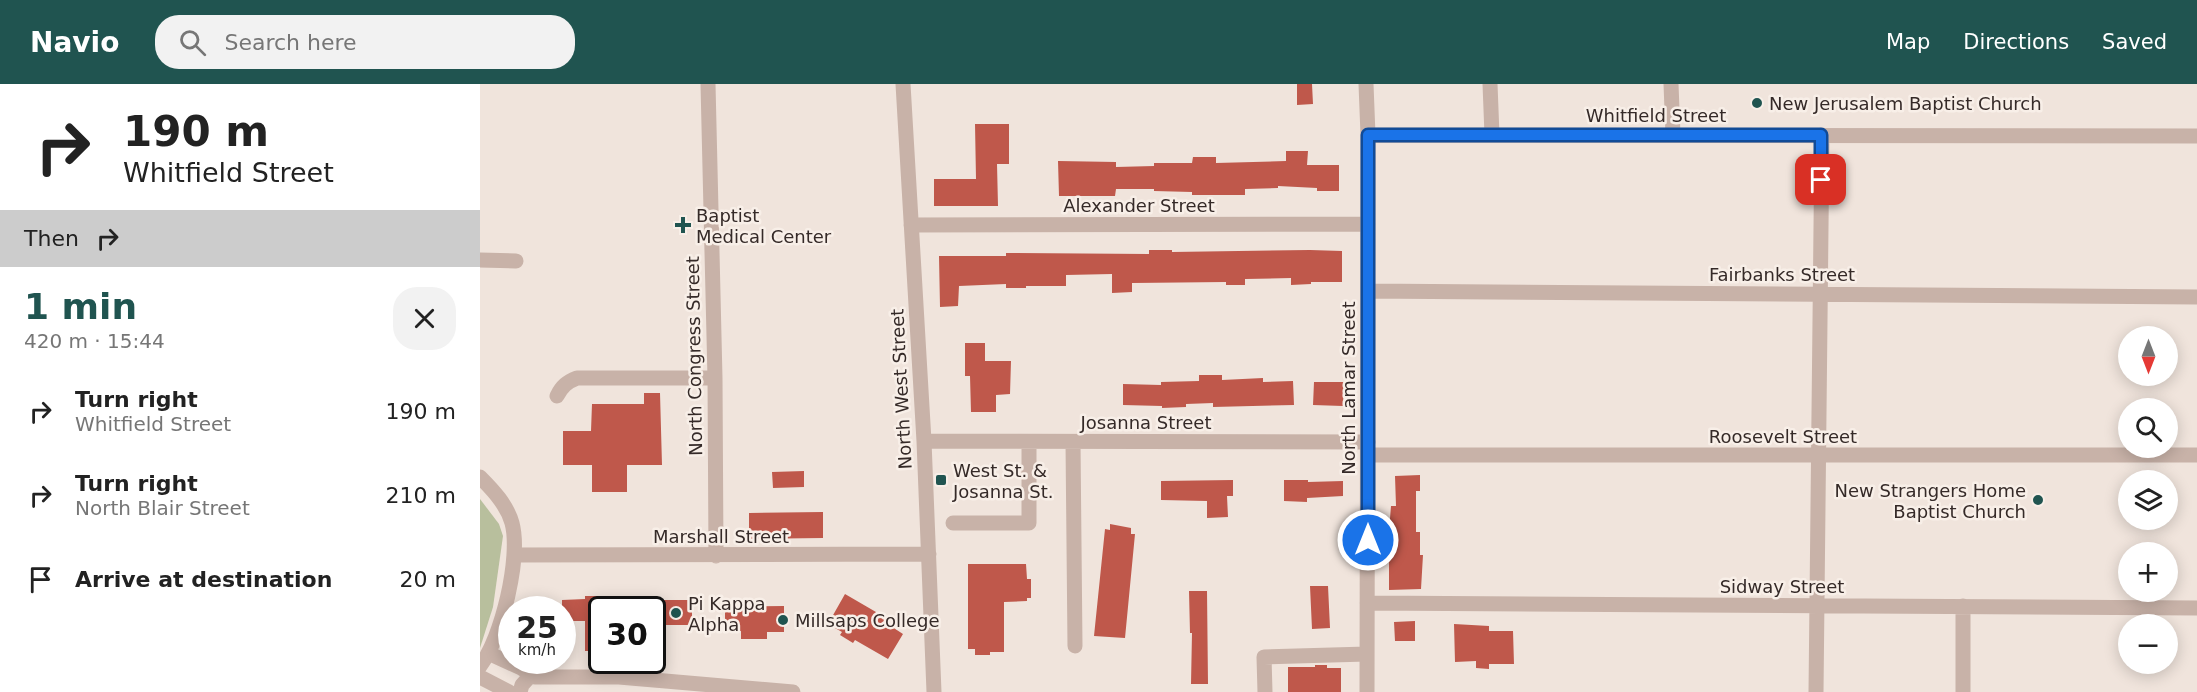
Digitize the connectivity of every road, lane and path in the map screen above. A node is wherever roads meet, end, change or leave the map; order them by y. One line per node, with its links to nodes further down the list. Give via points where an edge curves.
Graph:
1 (708, 84): 18 (street, North Congress Street)
2 (903, 84): 12 (street, North West Street)
3 (1366, 84): 6 (street, North Lamar Street)
4 (1490, 84): 7 (street)
5 (1671, 84): 8 (street)
6 (1368, 135): 7 (street, Whitfield Street); 11 (street, North Lamar Street)
7 (1492, 135): 8 (street, Whitfield Street)
8 (1673, 135): 9 (street, Whitfield Street)
9 (1821, 135): 10 (street, Whitfield Street); 16 (street)
10 (2197, 136)
11 (1368, 224): 12 (street, Alexander Street); 15 (street, North Lamar Street)
12 (911, 225): 20 (street, North West Street)
13 (480, 260): 14 (street)
14 (516, 261)
15 (1368, 291): 16 (street, Fairbanks Street); 23 (street, North Lamar Street)
16 (1820, 294): 17 (street, Fairbanks Street); 24 (street)
17 (2197, 297)
18 (715, 378): 19 (street, via 577,378 562,387); 30 (street, North Congress Street)
19 (557, 396)
20 (924, 441): 21 (street, Josanna Street); 28 (street, North West Street)
21 (1029, 442): 22 (street, Josanna Street); 27 (street, via 1029,523)
22 (1073, 442): 23 (street, Josanna Street); 35 (street)
23 (1368, 448): 24 (street, Roosevelt Street); 31 (street, North Lamar Street)
24 (1819, 455): 25 (street, Roosevelt Street); 32 (street)
25 (2197, 455)
26 (480, 477): 29 (street, via 500,500 512,523)
27 (953, 523)
28 (929, 554): 30 (street, Marshall Street); 42 (street, North West Street)
29 (514, 555): 30 (street, Marshall Street); 37 (street, via 503,610)
30 (716, 556)
31 (1368, 603): 32 (street, Sidway Street); 36 (street, North Lamar Street)
32 (1817, 606): 33 (street, Sidway Street); 45 (street)
33 (1963, 606): 34 (street, Sidway Street); 46 (street)
34 (2197, 608)
35 (1075, 646)
36 (1368, 654): 43 (street, via 1264,657); 44 (street, North Lamar Street)
37 (482, 665): 38 (street, via 521,668); 39 (street)
38 (535, 677): 40 (street, via 531,675); 41 (street, via 619,677)
39 (509, 692)
40 (520, 692)
41 (793, 692)
42 (934, 692)
43 (1265, 692)
44 (1368, 692)
45 (1816, 692)
46 (1963, 692)

